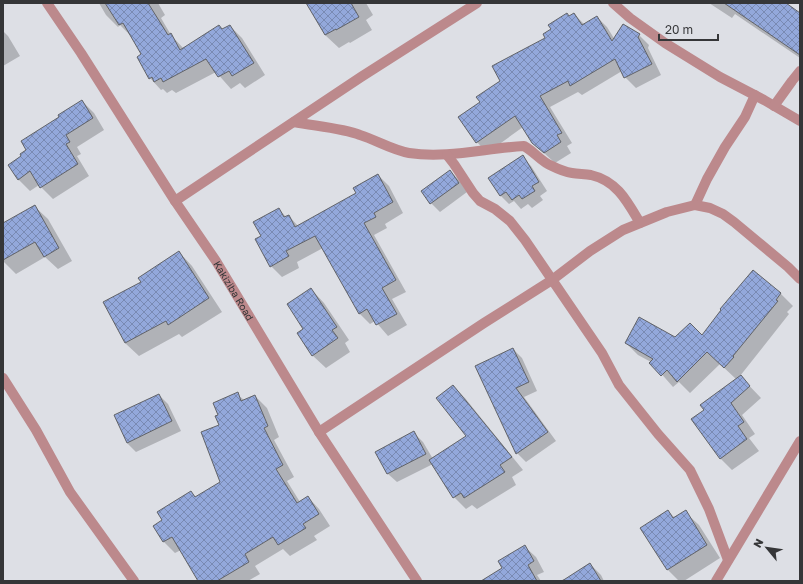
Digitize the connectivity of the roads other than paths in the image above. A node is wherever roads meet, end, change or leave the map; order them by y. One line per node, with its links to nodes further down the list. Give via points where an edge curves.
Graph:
1 (47, 3): 10 (street, Kakiziba Road)
2 (477, 3): 8 (street)
3 (613, 3): 5 (street, via 665,43)
4 (800, 71): 6 (street)
5 (755, 95): 6 (street); 11 (street, via 745,117 707,178)
6 (774, 106): 7 (street)
7 (800, 121)
8 (294, 122): 9 (street, via 359,134 407,153); 10 (street)
9 (446, 155): 12 (street, via 524,146 550,166 570,173 591,175 610,183 622,194); 14 (street, via 472,193 510,221)
10 (174, 201): 16 (street, Kakiziba Road, via 216,261)
11 (695, 205): 12 (street, via 667,212); 13 (street, via 723,214)
12 (640, 223): 14 (street, via 623,230 590,251)
13 (800, 278)
14 (552, 280): 16 (street); 18 (street, via 602,352 619,385 690,470)
15 (3, 378): 19 (street, via 36,430 70,492)
16 (319, 432): 20 (street, Kakiziba Road)
17 (800, 441): 18 (street)
18 (728, 560): 21 (street)
19 (134, 581)
20 (417, 581)
21 (716, 581)

